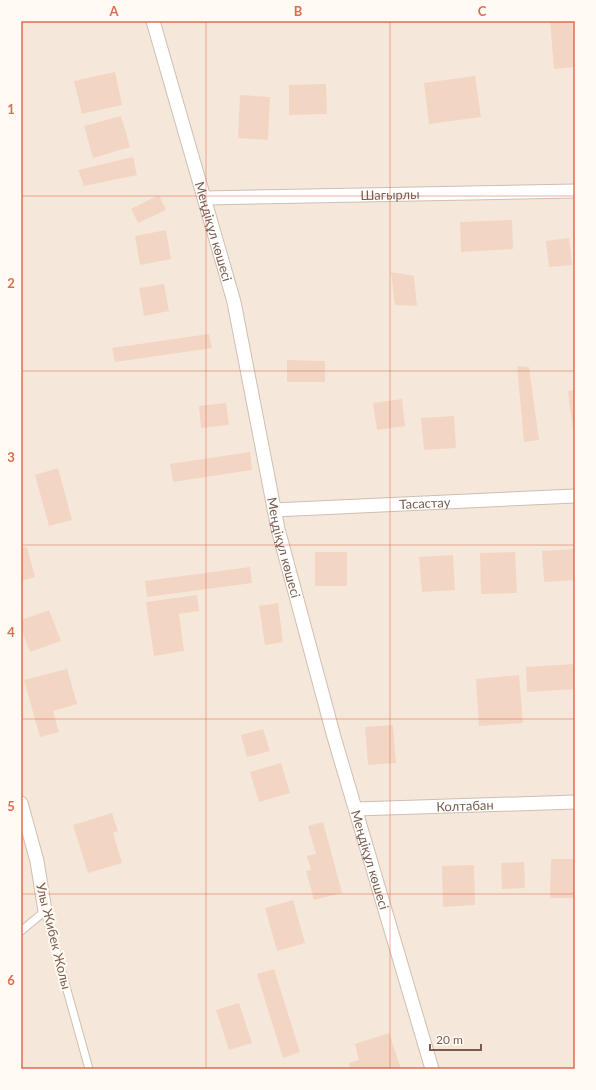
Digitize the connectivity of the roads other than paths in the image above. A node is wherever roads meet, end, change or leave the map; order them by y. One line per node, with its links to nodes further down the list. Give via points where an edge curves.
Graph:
1 (153, 21): 3 (street, Меңдіқұл көшесі)
2 (575, 191): 3 (street, Шагырлы)
3 (204, 198): 5 (street, Меңдіқұл көшесі, via 234,302)
4 (575, 496): 5 (street, Тасастау)
5 (274, 510): 8 (street, Меңдіқұл көшесі, via 334,738)
6 (575, 802): 8 (street, Колтабан)
7 (21, 803): 9 (street, Улы Жибек Жолы, via 37,861)
8 (356, 809): 12 (street, Меңдіқұл көшесі)
9 (45, 911): 10 (lane); 11 (lane, Улы Жибек Жолы)
10 (21, 931)
11 (88, 1069)
12 (432, 1069)

